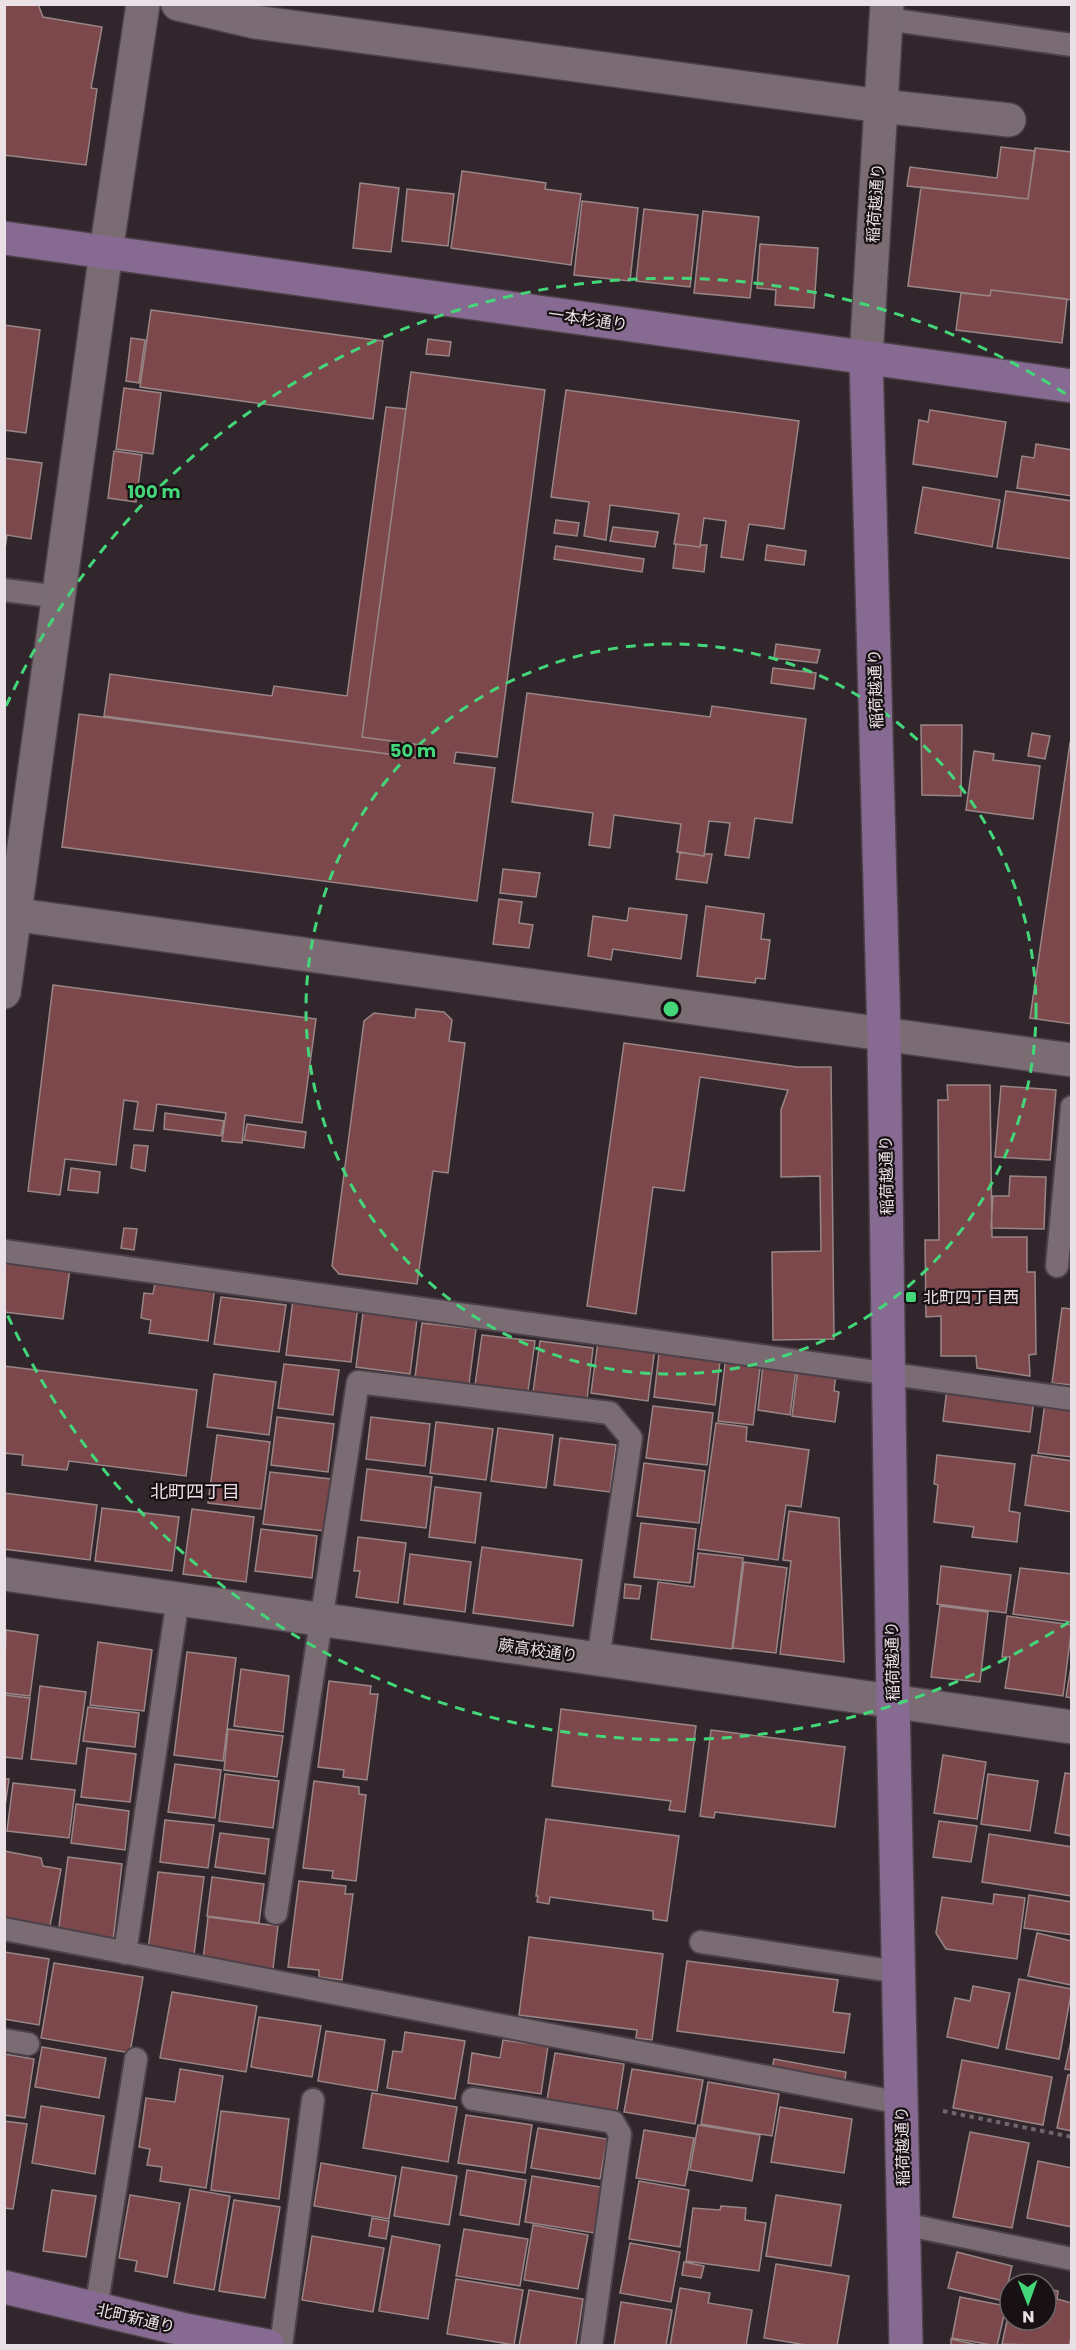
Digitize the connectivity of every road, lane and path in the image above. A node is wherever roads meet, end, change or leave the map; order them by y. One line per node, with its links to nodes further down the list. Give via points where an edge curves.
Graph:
1 (143, 4): 8 (street)
2 (178, 4): 5 (street, via 255,22)
3 (887, 12): 4 (lane); 5 (street, 稲荷越通り)
4 (1071, 45)
5 (881, 106): 6 (street); 9 (street, 稲荷越通り)
6 (1009, 120)
7 (4, 238): 8 (street, 一本杉通り)
8 (105, 252): 9 (street, 一本杉通り); 12 (street)
9 (866, 358): 10 (street, 一本杉通り); 15 (street, 稲荷越通り)
10 (1071, 386)
11 (4, 590): 12 (lane)
12 (59, 597): 13 (street)
13 (10, 914): 14 (street); 15 (street)
14 (4, 992)
15 (884, 1034): 16 (street); 20 (street, 稲荷越通り)
16 (1071, 1060)
17 (1071, 1107): 19 (lane)
18 (4, 1251): 20 (lane)
19 (1058, 1266)
20 (889, 1373): 21 (lane); 26 (street, 稲荷越通り)
21 (1071, 1399)
22 (4, 1574): 23 (street, 蕨高校通り)
23 (178, 1599): 24 (street, 蕨高校通り); 31 (lane)
24 (323, 1619): 25 (street, 蕨高校通り); 25 (lane, via 358,1382 610,1413 631,1438); 28 (lane)
25 (597, 1659): 26 (street, 蕨高校通り)
26 (893, 1702): 27 (street, 蕨高校通り); 32 (street, 稲荷越通り)
27 (1071, 1727)
28 (276, 1913)
29 (4, 1929): 31 (lane)
30 (701, 1942): 32 (lane)
31 (125, 1953): 38 (lane)
32 (898, 1972): 38 (street, 稲荷越通り)
33 (4, 2040): 34 (lane)
34 (28, 2044)
35 (136, 2058): 43 (lane)
36 (473, 2099): 47 (lane, via 613,2122 620,2134)
37 (313, 2100): 46 (lane)
38 (901, 2103): 39 (path); 40 (street, 稲荷越通り)
39 (1071, 2137)
40 (904, 2224): 41 (lane); 48 (street, 稲荷越通り)
41 (1071, 2259)
42 (4, 2287): 43 (street, 北町新通り)
43 (96, 2309): 44 (street, 北町新通り)
44 (189, 2338): 45 (street, 北町新通り)
45 (268, 2346)
46 (281, 2346)
47 (591, 2346)
48 (906, 2346)

